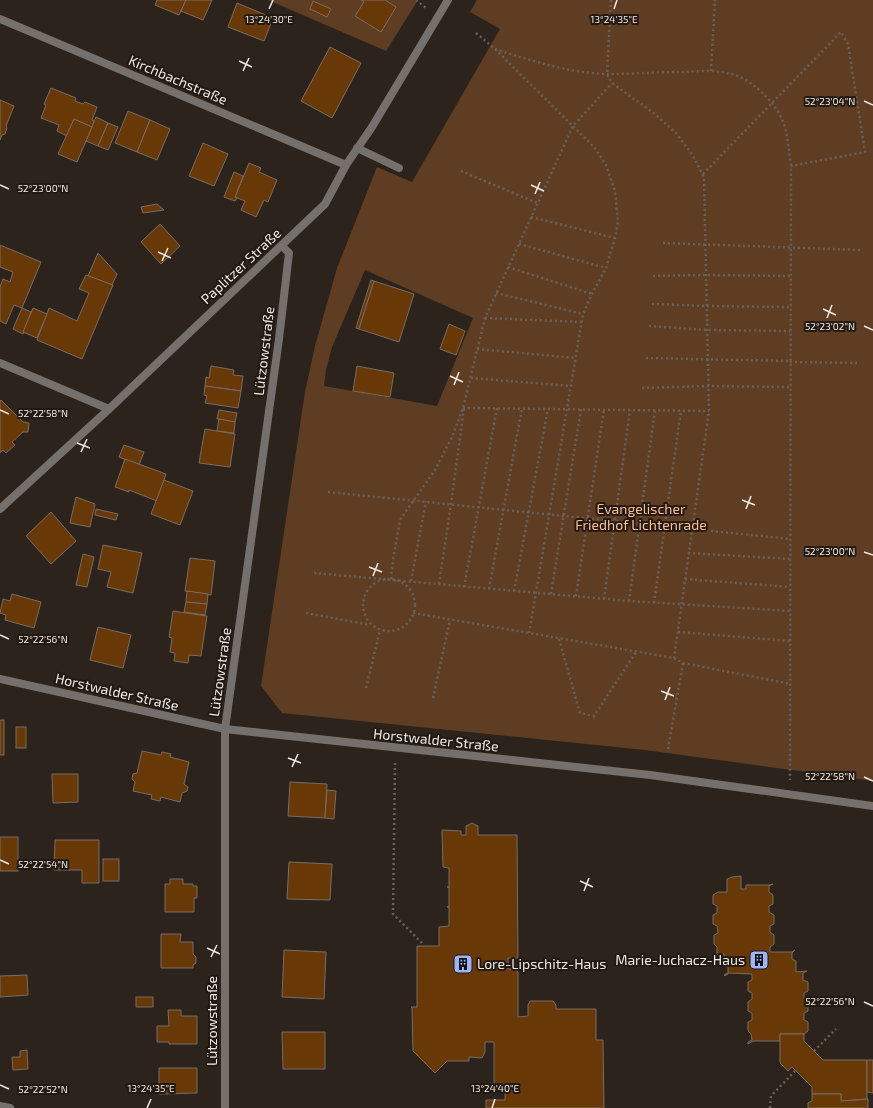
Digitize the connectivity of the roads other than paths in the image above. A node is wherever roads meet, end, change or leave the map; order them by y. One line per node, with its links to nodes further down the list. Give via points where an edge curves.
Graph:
1 (448, 0): 3 (street, Paplitzer Straße)
2 (0, 19): 4 (street, Kirchbachstraße)
3 (357, 148): 4 (street, Paplitzer Straße); 5 (street)
4 (346, 165): 6 (street, Paplitzer Straße, via 325,204)
5 (399, 168)
6 (282, 246): 8 (street, Paplitzer Straße); 11 (street, Lützowstraße, via 289,253 279,339)
7 (0, 363): 8 (street)
8 (109, 409): 9 (street, Paplitzer Straße)
9 (0, 509)
10 (0, 679): 11 (street, Horstwalder Straße)
11 (225, 729): 12 (street, Horstwalder Straße, via 650,775); 15 (street, Lützowstraße)
12 (873, 806)
13 (0, 1106): 14 (street)
14 (10, 1108)
15 (225, 1108)

